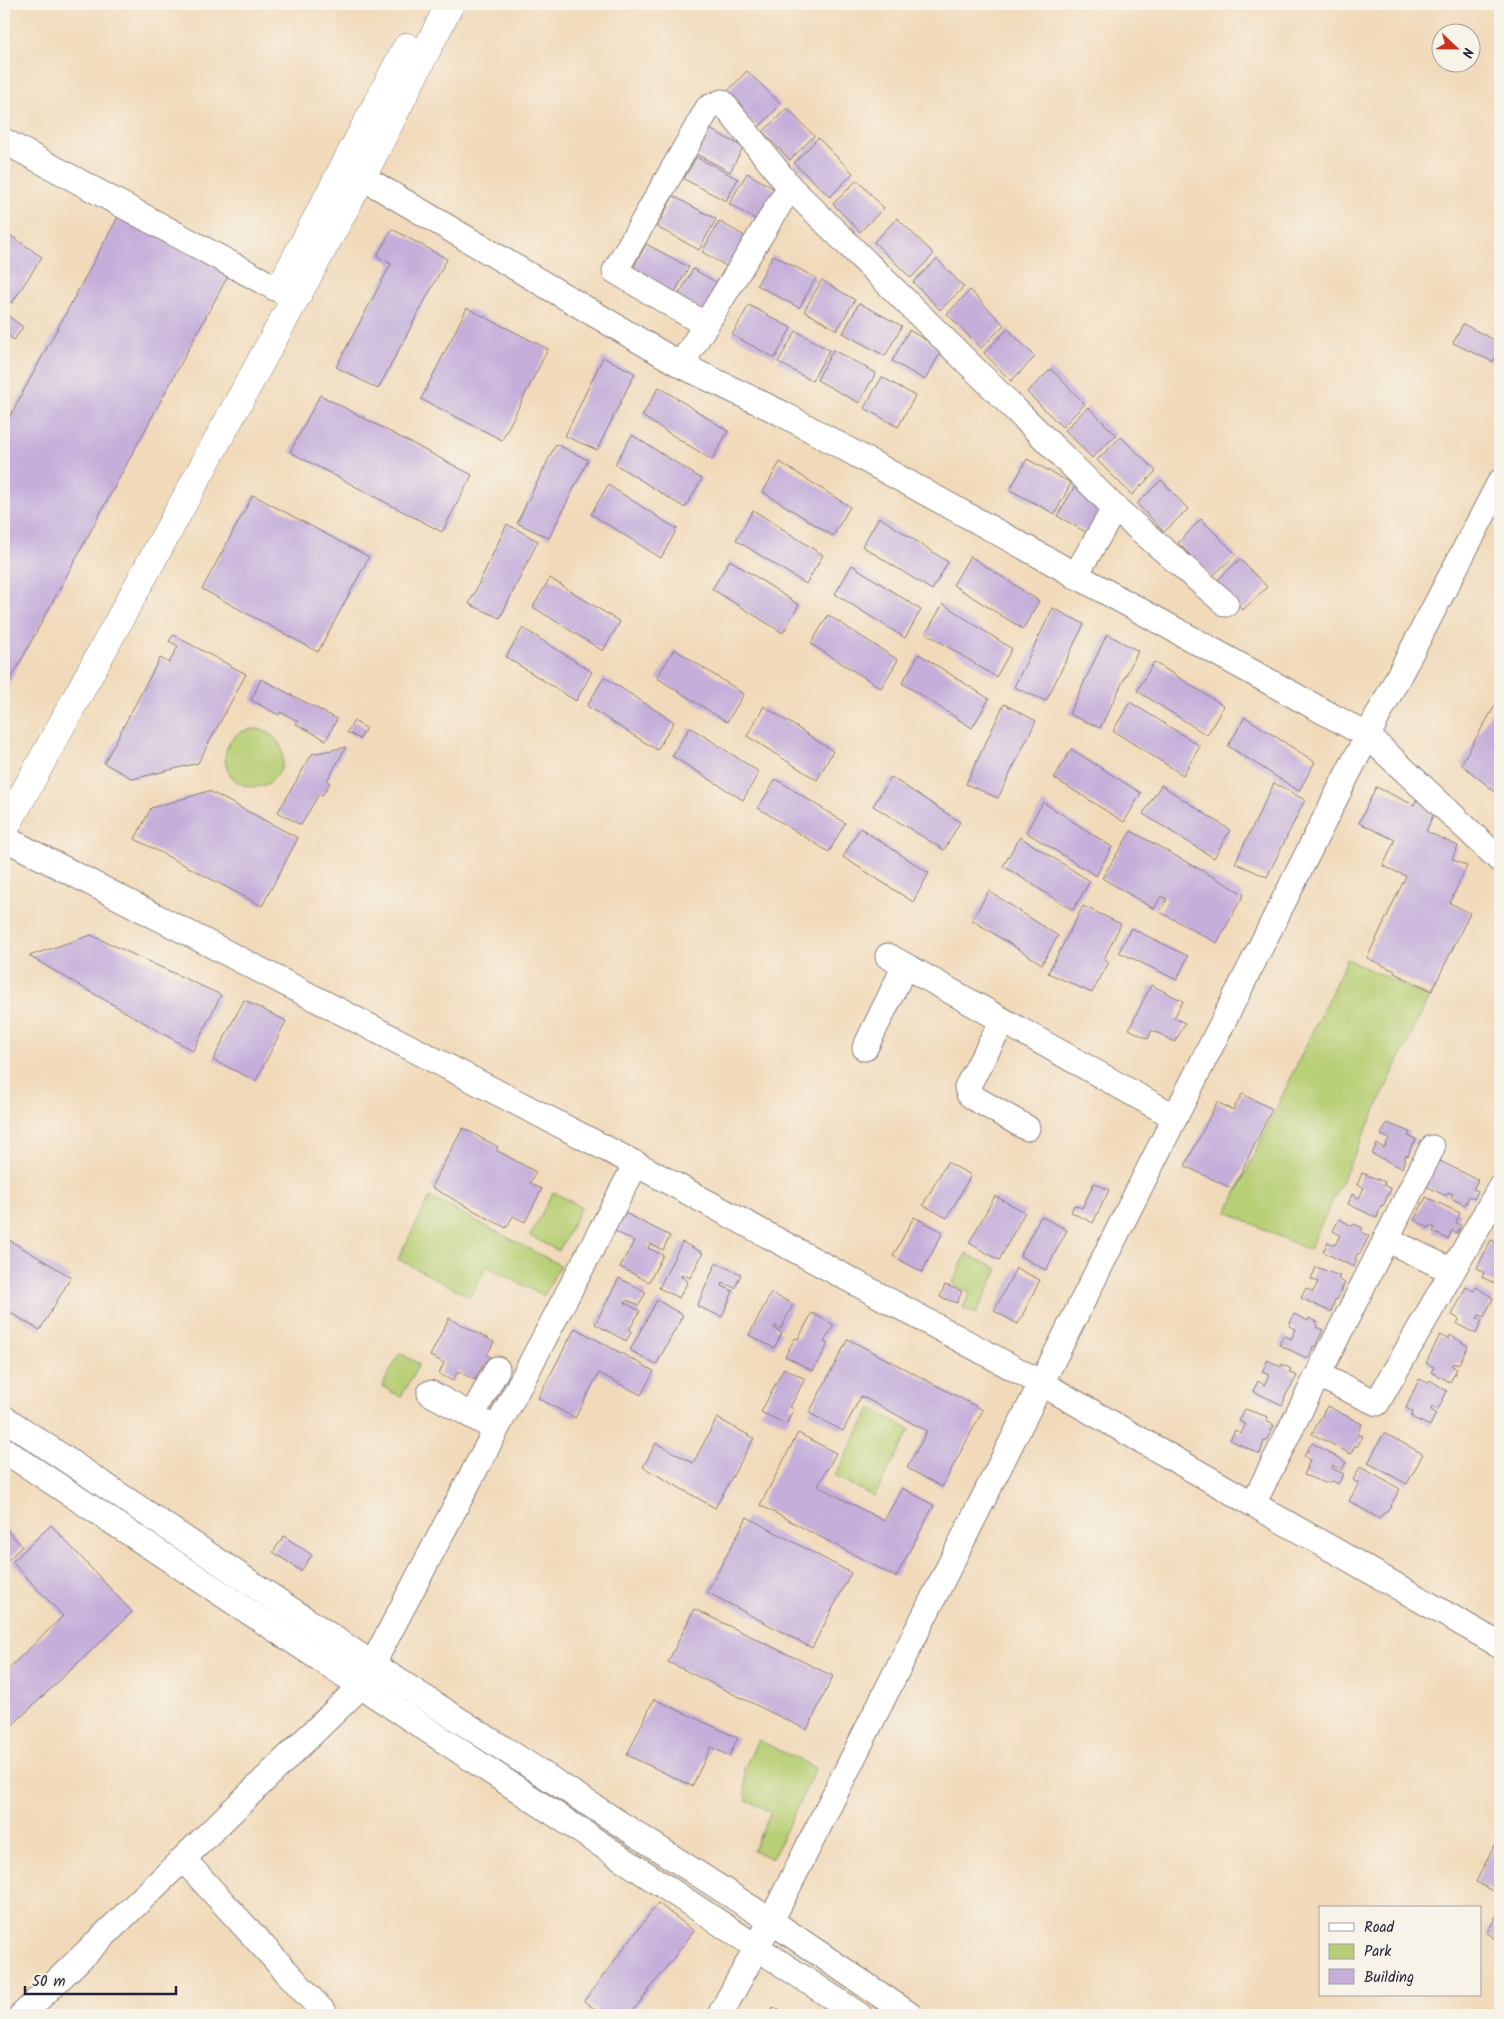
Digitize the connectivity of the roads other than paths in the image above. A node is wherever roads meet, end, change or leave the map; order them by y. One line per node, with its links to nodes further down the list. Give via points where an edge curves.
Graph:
1 (430, 4): 6 (main road)
2 (450, 4): 4 (main road)
3 (4, 141): 6 (street)
4 (362, 178): 8 (street); 15 (main road)
5 (790, 186): 7 (street); 7 (street, via 722,102 708,108 615,271); 10 (street)
6 (279, 290): 14 (main road)
7 (706, 325): 8 (street)
8 (681, 365): 11 (street, via 781,413)
9 (1500, 482): 13 (street)
10 (1115, 508): 11 (street); 12 (street)
11 (1075, 576): 13 (street)
12 (1226, 604)
13 (1368, 736): 17 (street); 20 (street)
14 (4, 791)
15 (4, 830)
16 (4, 838): 23 (street)
17 (1500, 860)
18 (1003, 1021): 19 (street, via 897,961); 20 (street); 21 (street, via 967,1087 976,1099)
19 (864, 1048)
20 (1175, 1117): 29 (street)
21 (1026, 1128)
22 (1432, 1148): 25 (street)
23 (636, 1164): 29 (street); 33 (street)
24 (1500, 1188): 26 (street)
25 (1386, 1240): 26 (street); 28 (street)
26 (1452, 1271): 28 (street, via 1377,1403)
27 (497, 1369): 31 (street)
28 (1318, 1374): 35 (street)
29 (1041, 1383): 35 (street); 39 (street)
30 (430, 1393): 31 (street)
31 (472, 1416): 33 (street)
32 (4, 1418): 37 (street)
33 (496, 1429): 37 (street)
34 (4, 1450): 37 (street)
35 (1253, 1504): 36 (street)
36 (1500, 1645)
37 (367, 1675): 38 (street); 39 (street); 40 (street)
38 (184, 1860): 41 (street); 42 (street)
39 (771, 1921): 40 (street); 45 (street)
40 (757, 1948): 43 (street); 44 (street)
41 (22, 2015)
42 (326, 2015)
43 (720, 2015)
44 (859, 2015)
45 (910, 2015)

